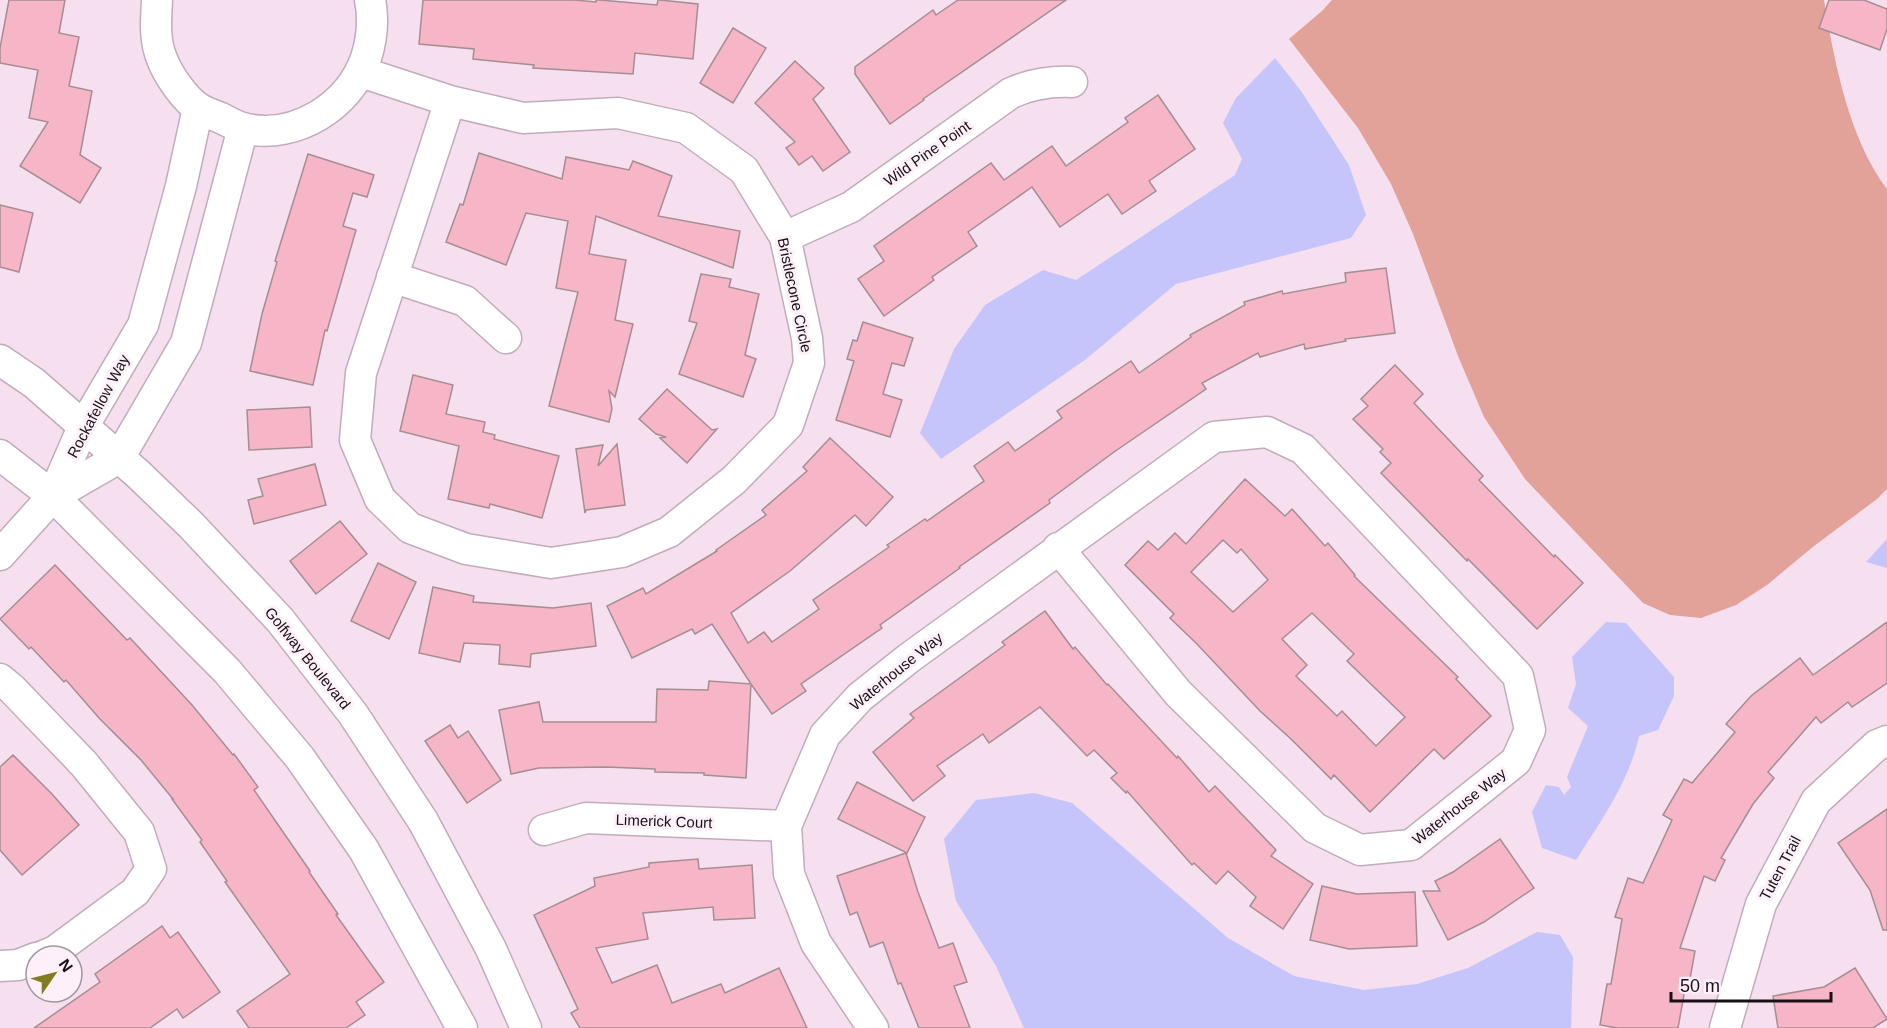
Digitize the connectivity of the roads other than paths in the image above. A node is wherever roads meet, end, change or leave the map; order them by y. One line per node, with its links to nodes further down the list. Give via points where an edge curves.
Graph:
1 (157, 0): 6 (street, via 155,28 161,58 176,86)
2 (370, 0): 3 (street, via 371,44)
3 (361, 72): 5 (street, Bristlecone Circle); 7 (street, via 346,94 303,123 277,130)
4 (1072, 82): 8 (street, Wild Pine Point, via 1035,84 1011,93 851,207)
5 (450, 100): 8 (street, Bristlecone Circle, via 523,118 618,113 686,128 744,170); 9 (street, Bristlecone Circle)
6 (198, 108): 7 (street); 12 (street, Rockafellow Way, via 143,325)
7 (243, 128): 14 (street, via 186,343)
8 (785, 237): 9 (street, Bristlecone Circle, via 809,363 788,425 734,480 669,532 622,552 551,563 466,549 428,535 410,528 380,499 355,440 361,373)
9 (392, 277): 10 (street, via 465,301)
10 (506, 338)
11 (0, 360): 12 (street, Golfway Boulevard, via 34,383)
12 (83, 427): 14 (street, Golfway Boulevard); 15 (street, Rockafellow Way)
13 (0, 455): 15 (street)
14 (119, 458): 15 (street, Rockafellow Way); 26 (street, Golfway Boulevard, via 191,525 280,620 353,714 423,821 491,949)
15 (53, 495): 17 (street); 25 (street, via 227,671 300,758 364,850)
16 (1058, 548): 16 (street, Waterhouse Way, via 1214,436 1267,432 1303,449 1518,676 1530,730 1516,761 1411,845 1360,850 1315,828 1178,693); 20 (street, Waterhouse Way, via 860,697 825,735)
17 (0, 555)
18 (0, 679): 22 (street, via 84,764 140,832 151,869 135,892)
19 (1887, 741): 28 (street, Tuten Trail, via 1877,745 1816,801 1761,903)
20 (786, 826): 21 (street, Limerick Court, via 586,818); 27 (street, Waterhouse Way, via 789,874 816,943)
21 (544, 830)
22 (64, 944)
23 (24, 963): 24 (street)
24 (0, 966)
25 (462, 1028)
26 (526, 1028)
27 (873, 1028)
28 (1725, 1028)

